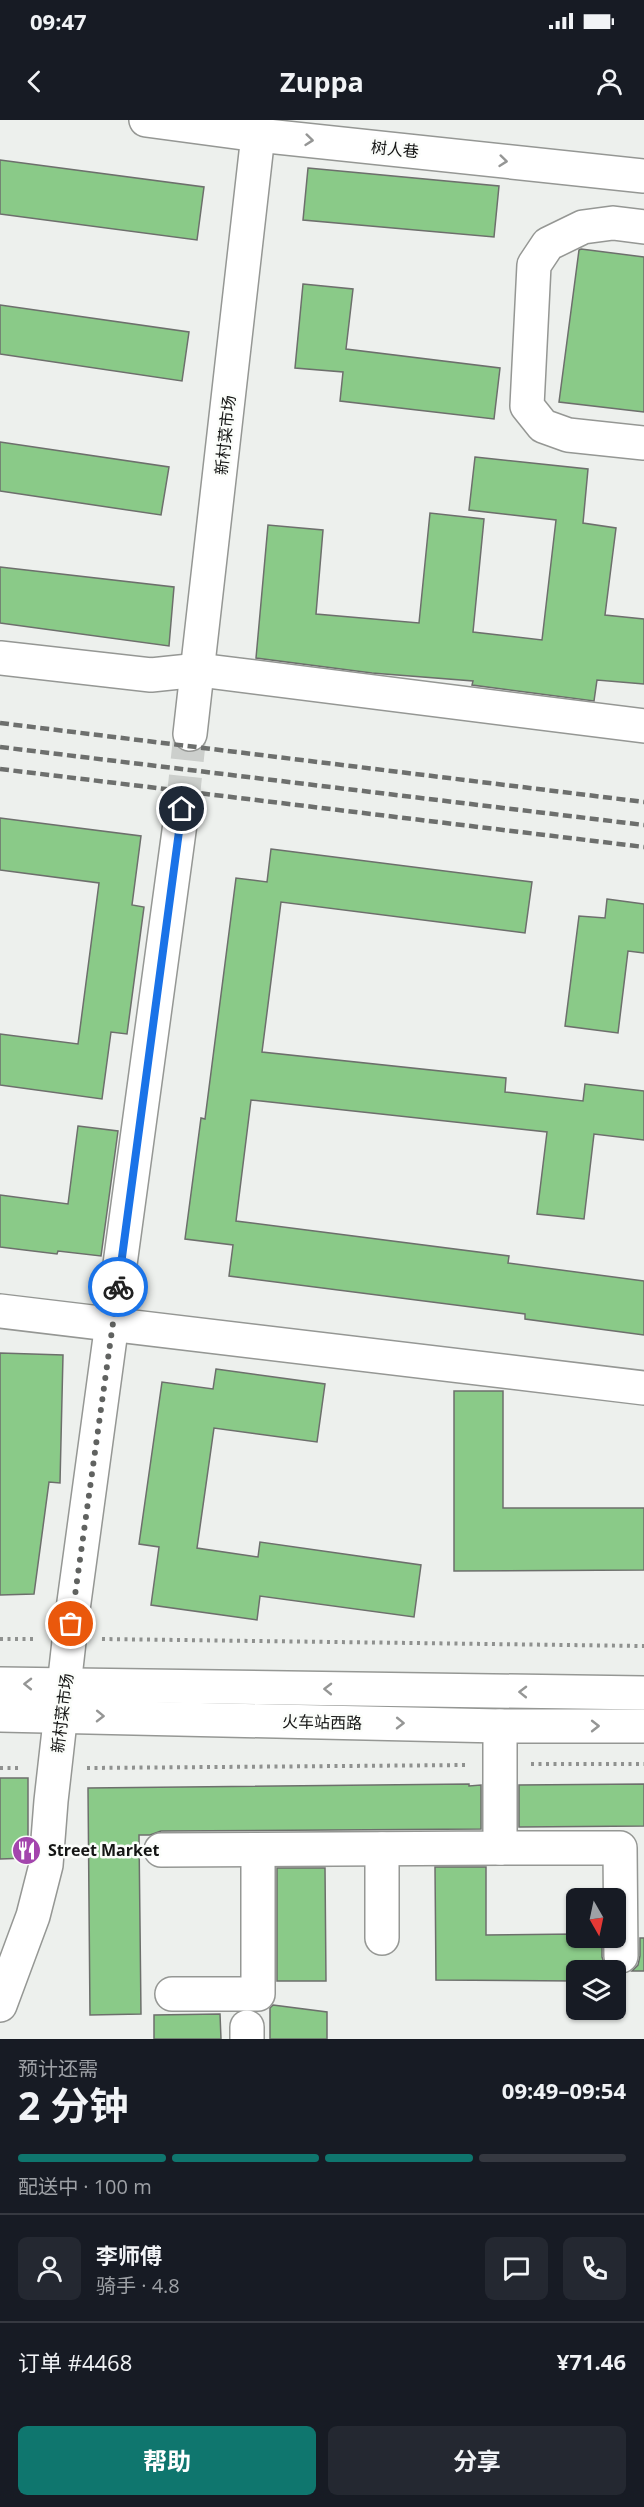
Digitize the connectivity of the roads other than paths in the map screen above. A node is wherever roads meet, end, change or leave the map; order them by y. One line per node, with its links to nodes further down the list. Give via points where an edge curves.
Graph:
1 (146, 120): 2 (street, 树人巷)
2 (258, 135): 3 (street, 树人巷, one-way to 3); 7 (street, 新村菜市场)
3 (644, 176)
4 (644, 227): 5 (street, via 613,223 583,227 548,244 534,265 527,406 543,426 568,435)
5 (644, 443)
6 (0, 658): 7 (street, via 151,675)
7 (199, 670): 8 (street); 9 (street, 新村菜市场)
8 (644, 726)
9 (190, 734)
10 (182, 809): 12 (street, 新村菜市场)
11 (0, 1311): 12 (street)
12 (113, 1325): 13 (street); 16 (street, 新村菜市场)
13 (644, 1388)
14 (0, 1684): 16 (street, 火车站西路, one-way to 14)
15 (644, 1693): 16 (street, 火车站西路, one-way to 16)
16 (63, 1700): 17 (street, 火车站西路); 18 (street, 火车站西路, one-way to 18); 27 (street, 新村菜市场, via 46,1865 33,1916)
17 (0, 1715)
18 (500, 1726): 19 (street, 火车站西路, one-way to 19); 20 (street)
19 (644, 1726)
20 (500, 1848): 23 (street); 25 (street, via 620,1848)
21 (160, 1850): 22 (street)
22 (258, 1850): 23 (street); 26 (street, via 258,1994)
23 (382, 1850): 24 (street)
24 (382, 1938)
25 (621, 1956)
26 (172, 1994)
27 (0, 2005)

